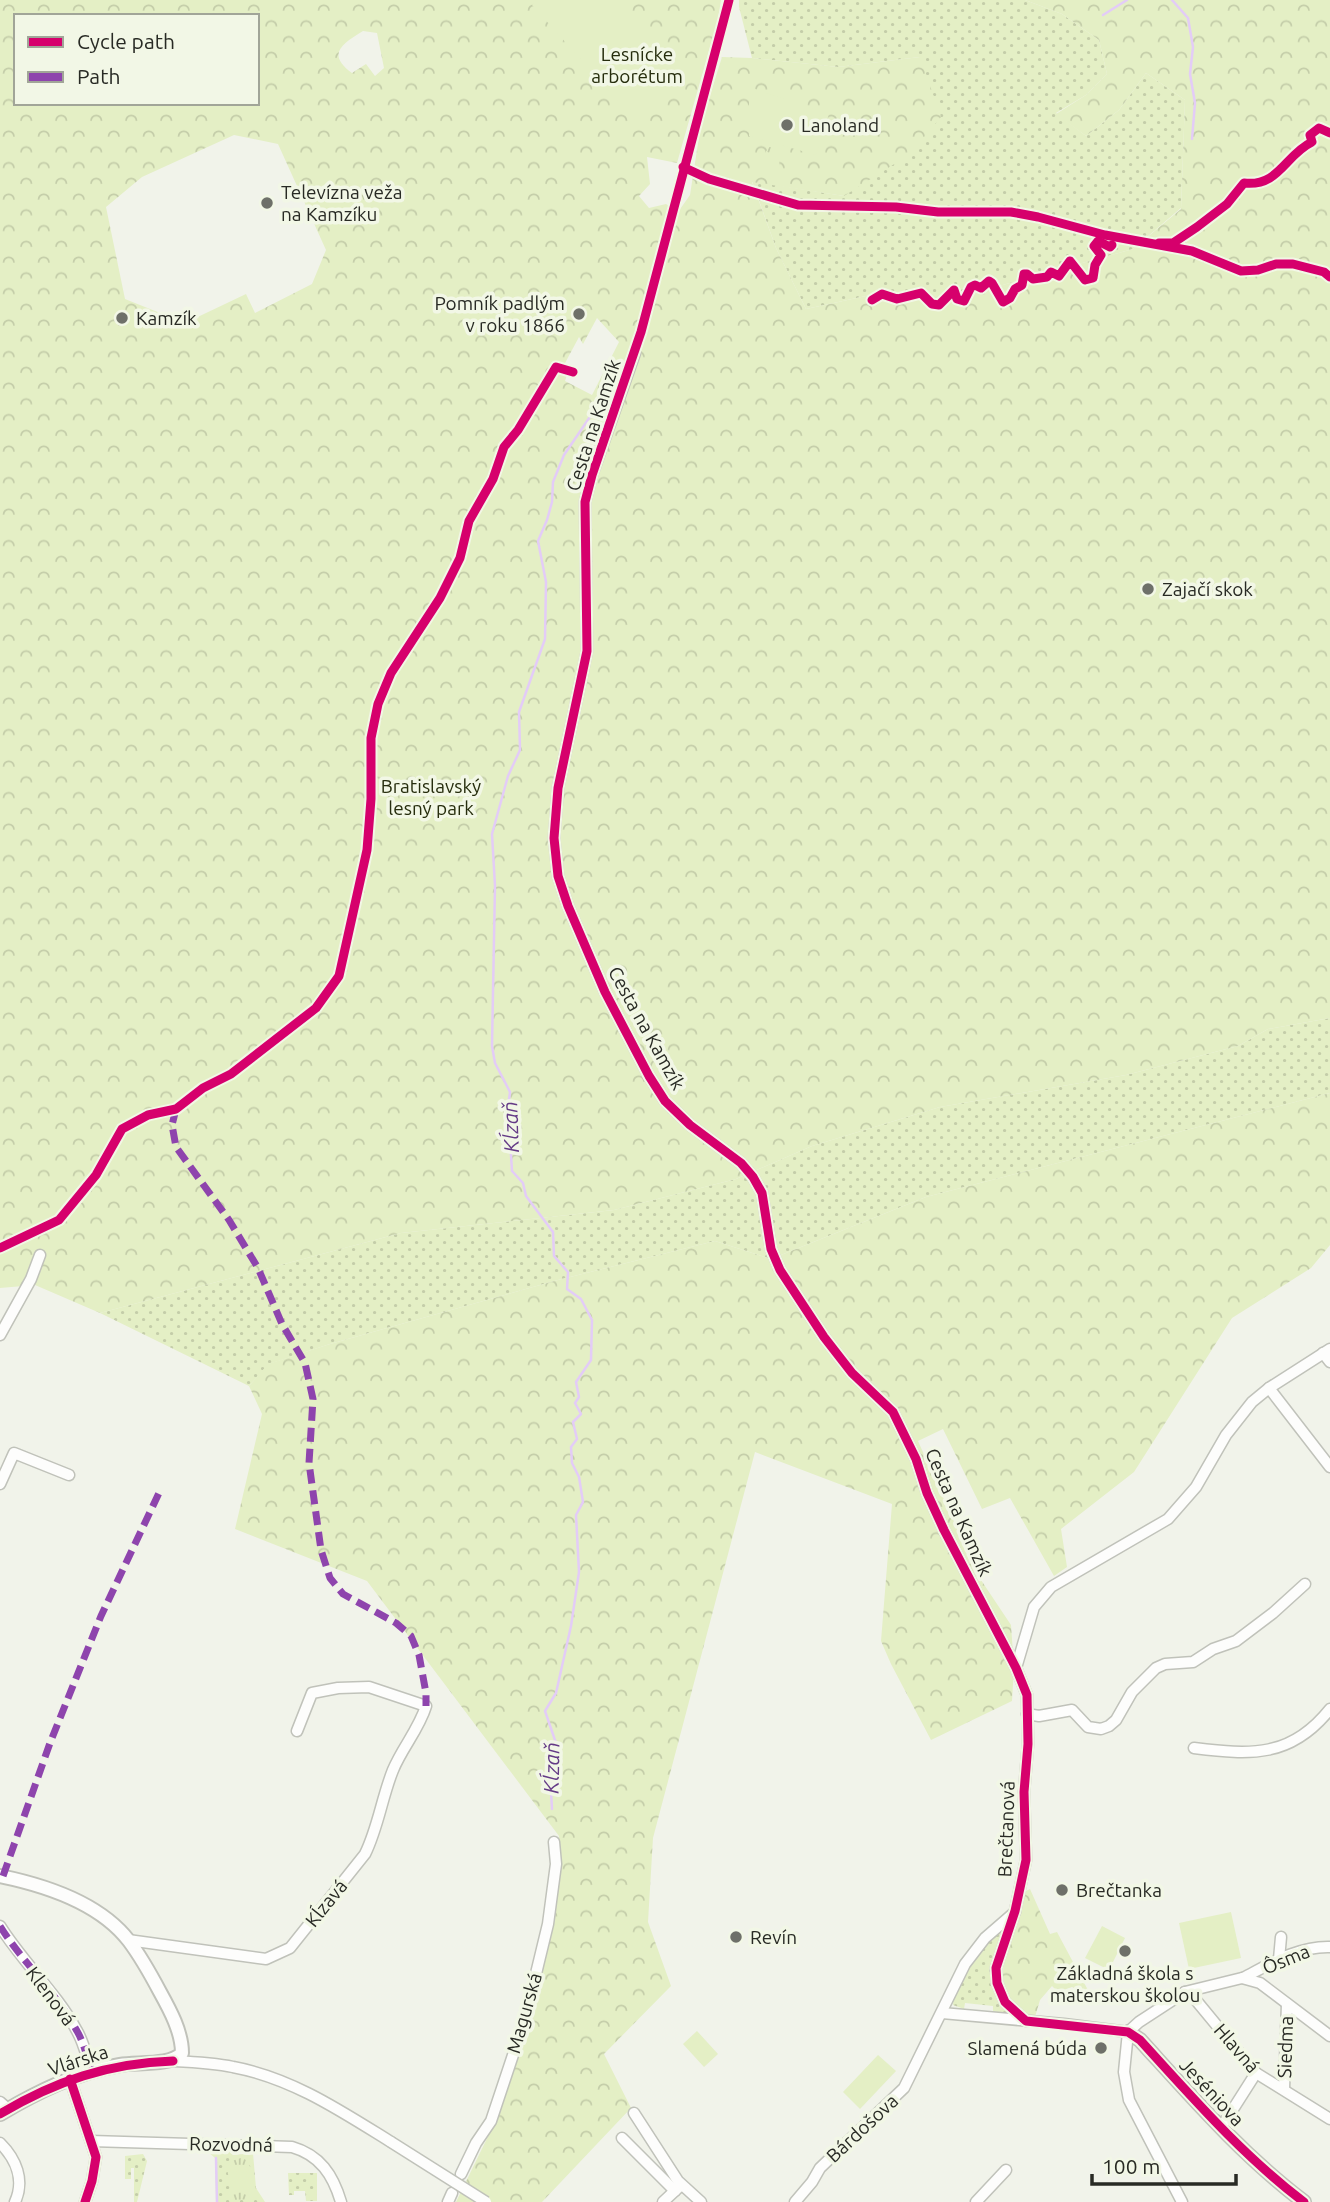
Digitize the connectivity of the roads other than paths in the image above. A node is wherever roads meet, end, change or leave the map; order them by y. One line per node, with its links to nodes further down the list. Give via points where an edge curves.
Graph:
1 (635, 353): 10 (street, Cesta na Kamzík, via 585,502 587,651 558,788 554,838 558,876 605,992 665,1101 754,1177 780,1270 852,1373 893,1412 944,1530)
2 (40, 1255): 3 (street)
3 (0, 1335)
4 (1328, 1355): 5 (street)
5 (1269, 1388): 6 (street); 10 (street, via 1234,1423 1179,1508 1155,1528 1051,1587 1034,1607)
6 (1330, 1467)
7 (69, 1475): 8 (street, via 14,1453)
8 (0, 1484)
9 (1306, 1584): 12 (street, via 1236,1641 1193,1662 1156,1668 1106,1728 1088,1727 1072,1710)
10 (1016, 1668): 12 (street, Brečtanová, via 1027,1695)
11 (1330, 1709): 14 (street, via 1311,1730 1269,1751 1237,1754)
12 (1027, 1714): 17 (street, Brečtanová, via 1026,1863)
13 (297, 1731): 20 (street, Kĺzavá, via 312,1693 369,1687 426,1706 394,1768 365,1854 290,1948 266,1959)
14 (1194, 1748)
15 (554, 1842): 43 (street, Magurská, via 556,1864 548,1924 525,2019 491,2121)
16 (0, 1876): 20 (street, via 43,1886 69,1898)
17 (1015, 1912): 26 (street, via 985,1938 965,1965); 27 (street, Brečtanová, via 996,1968 997,1983 1005,2002)
18 (0, 1926): 31 (street, Klenová, via 78,2032)
19 (1281, 1937): 22 (street)
20 (128, 1940): 30 (street, via 163,1997 181,2038 182,2053)
21 (1330, 1947): 22 (street, Ôsma)
22 (1283, 1957): 23 (street, Ôsma)
23 (1242, 1978): 24 (street, Ôsma); 25 (street, via 1260,1983)
24 (1185, 1992): 28 (street, Ôsma); 32 (street, Hlavná)
25 (1287, 2004): 29 (street); 34 (street, Siedma)
26 (942, 2013): 27 (street); 51 (street, Bárdošova, via 904,2088 820,2168)
27 (1026, 2021): 28 (street)
28 (1128, 2032): 38 (street, Jeséniova, via 1140,2039); 53 (street, via 1124,2072 1129,2100)
29 (1330, 2036)
30 (173, 2061): 31 (street, Vlárska); 48 (street, Vlárska, bridge, via 234,2067 276,2080 330,2105)
31 (92, 2072): 33 (street, Vlárska)
32 (1256, 2073): 34 (street, Hlavná); 38 (street)
33 (70, 2079): 35 (street, Vlárska); 40 (street)
34 (1284, 2089): 37 (street, Hlavná)
35 (3, 2108)
36 (634, 2113): 44 (street)
37 (1330, 2119)
38 (1221, 2128): 54 (street, Jeséniova)
39 (622, 2138): 44 (street)
40 (91, 2141): 46 (street, via 96,2157); 47 (street, Rozvodná, via 292,2147 325,2168)
41 (0, 2143): 45 (street, via 18,2170)
42 (1006, 2170): 52 (street)
43 (461, 2174)
44 (678, 2188): 49 (street); 50 (street)
45 (15, 2202)
46 (85, 2202)
47 (341, 2202)
48 (486, 2202)
49 (663, 2202)
50 (701, 2202)
51 (795, 2202)
52 (976, 2202)
53 (1182, 2202)
54 (1304, 2202)

